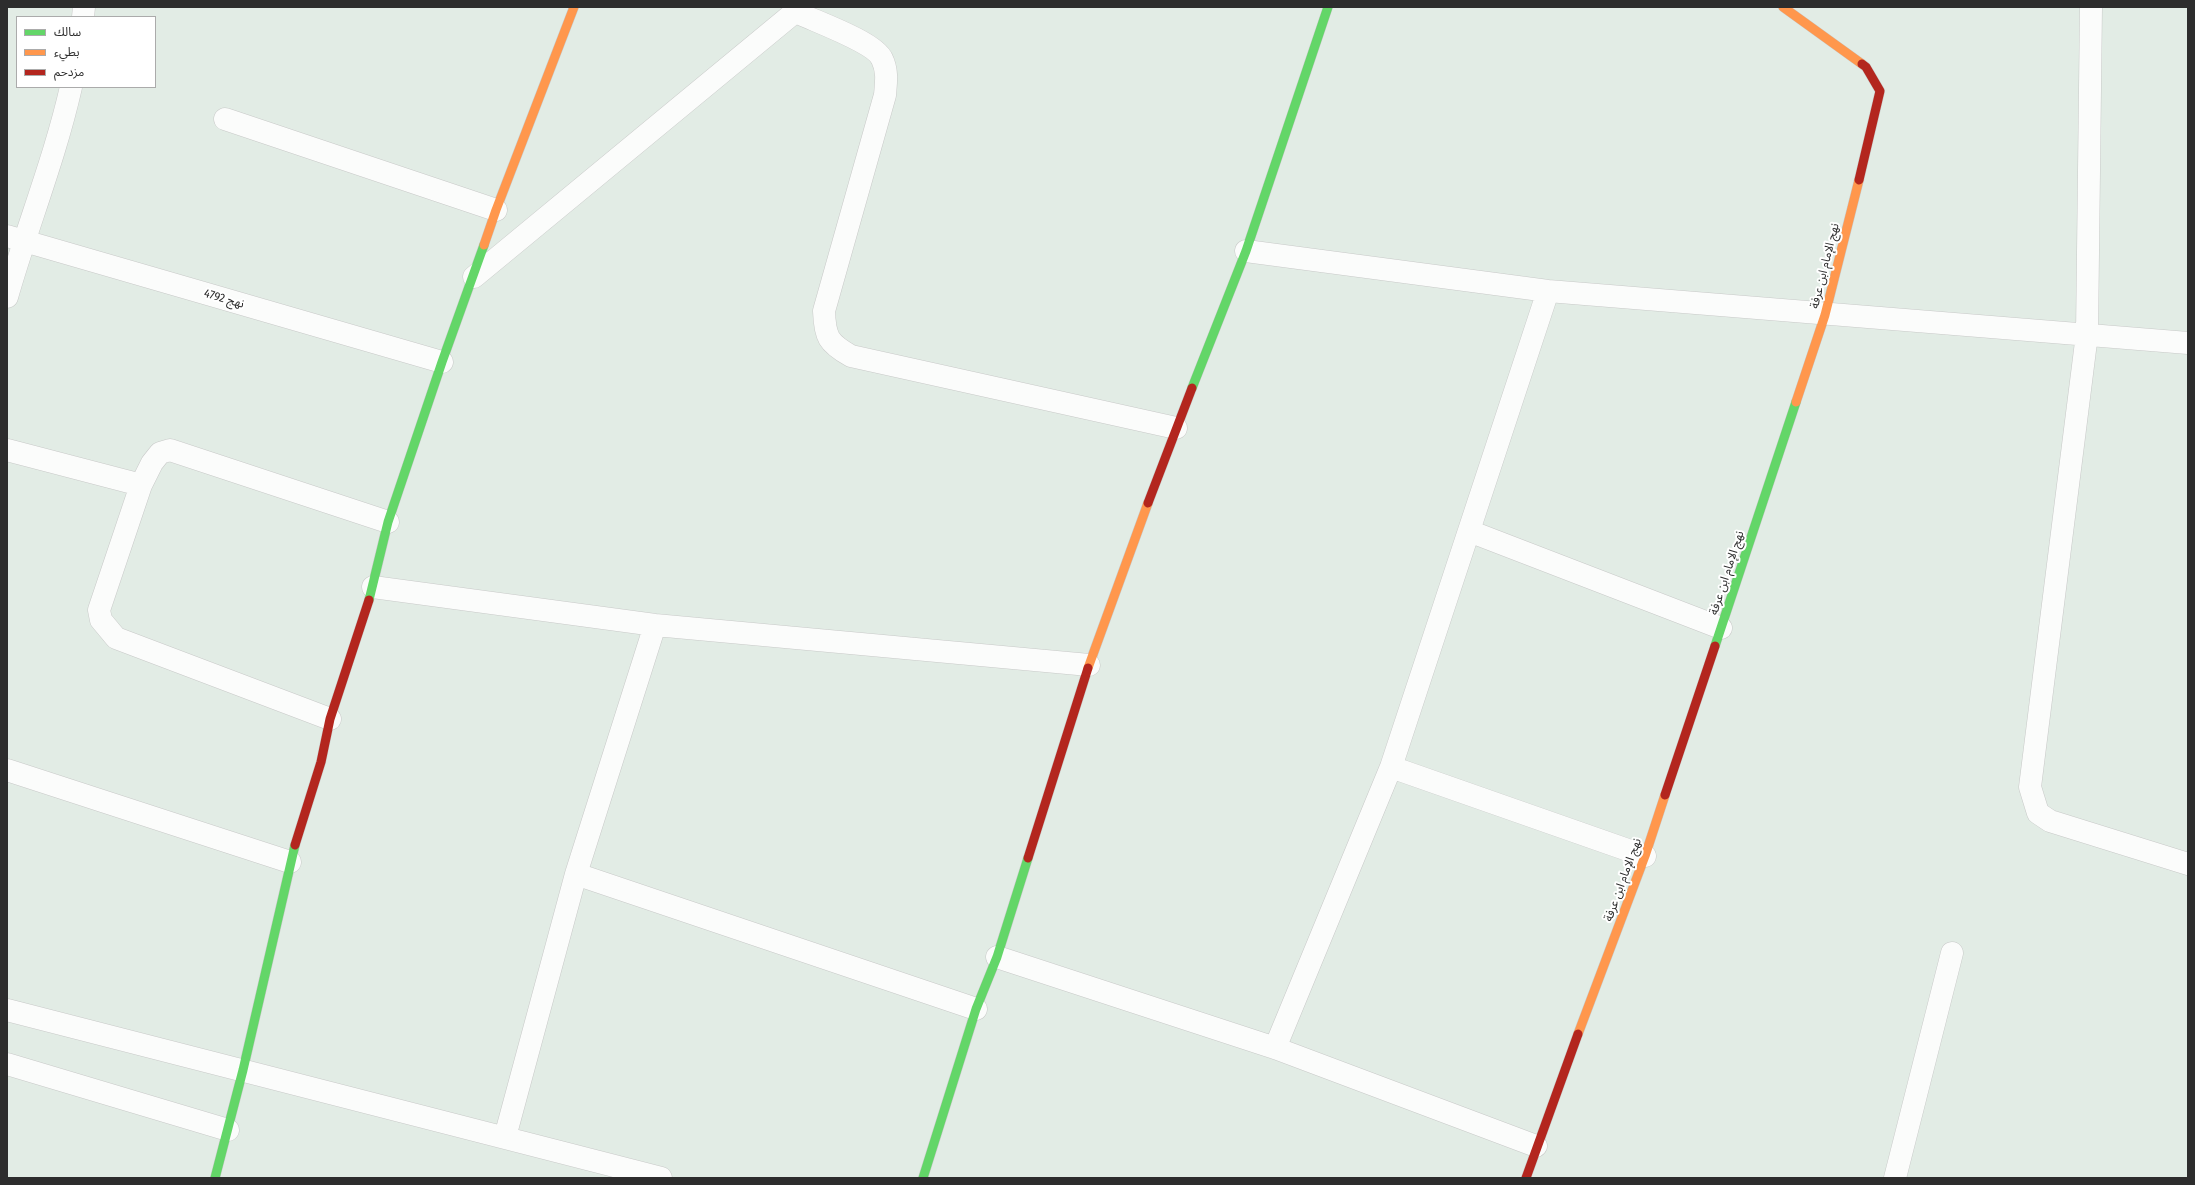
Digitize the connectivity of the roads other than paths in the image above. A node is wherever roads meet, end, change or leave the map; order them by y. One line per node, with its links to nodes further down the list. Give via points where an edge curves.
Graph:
1 (574, 7): 8 (street)
2 (1328, 7): 10 (street)
3 (1783, 7): 14 (street, نهج الإمام ابن عرفة, via 1866,67 1880,91)
4 (2091, 7): 15 (street)
5 (798, 10): 11 (street); 18 (street, via 871,45 882,58 887,76 885,95 824,311 825,331 834,346 851,356)
6 (71, 88): 9 (street, via 65,114)
7 (225, 119): 8 (street)
8 (496, 210): 11 (street)
9 (15, 238): 13 (street); 17 (street, نهج 4792)
10 (1246, 251): 12 (street); 18 (street)
11 (474, 278): 17 (street)
12 (1548, 291): 14 (street); 22 (street)
13 (7, 297)
14 (1825, 315): 15 (street); 25 (street, نهج الإمام ابن عرفة)
15 (2088, 334): 16 (street); 32 (street, via 2030,787 2038,813 2050,821)
16 (2188, 343)
17 (442, 362): 21 (street)
18 (1176, 428): 26 (street)
19 (7, 450): 20 (street)
20 (141, 486): 21 (street, via 160,453 170,450); 27 (street, via 99,610 101,620 107,629 116,638)
21 (388, 522): 23 (street)
22 (1469, 531): 25 (street); 28 (street)
23 (373, 587): 24 (street); 27 (street)
24 (656, 625): 26 (street); 33 (street)
25 (1721, 628): 30 (street, نهج الإمام ابن عرفة)
26 (1089, 665): 35 (street)
27 (330, 719): 31 (street, via 321,762)
28 (1391, 767): 30 (street); 38 (street)
29 (7, 770): 31 (street)
30 (1645, 856): 43 (street, نهج الإمام ابن عرفة)
31 (290, 862): 40 (street)
32 (2188, 864)
33 (576, 874): 36 (street); 42 (street)
34 (1952, 953): 48 (street)
35 (997, 957): 36 (street); 38 (street)
36 (976, 1009): 46 (street)
37 (7, 1010): 40 (street)
38 (1275, 1048): 43 (street)
39 (7, 1064): 41 (street)
40 (243, 1070): 41 (street); 42 (street)
41 (228, 1130): 44 (street)
42 (505, 1137): 45 (street)
43 (1536, 1146): 47 (street, نهج الإمام ابن عرفة)
44 (215, 1178)
45 (661, 1178)
46 (923, 1178)
47 (1526, 1178)
48 (1895, 1178)

